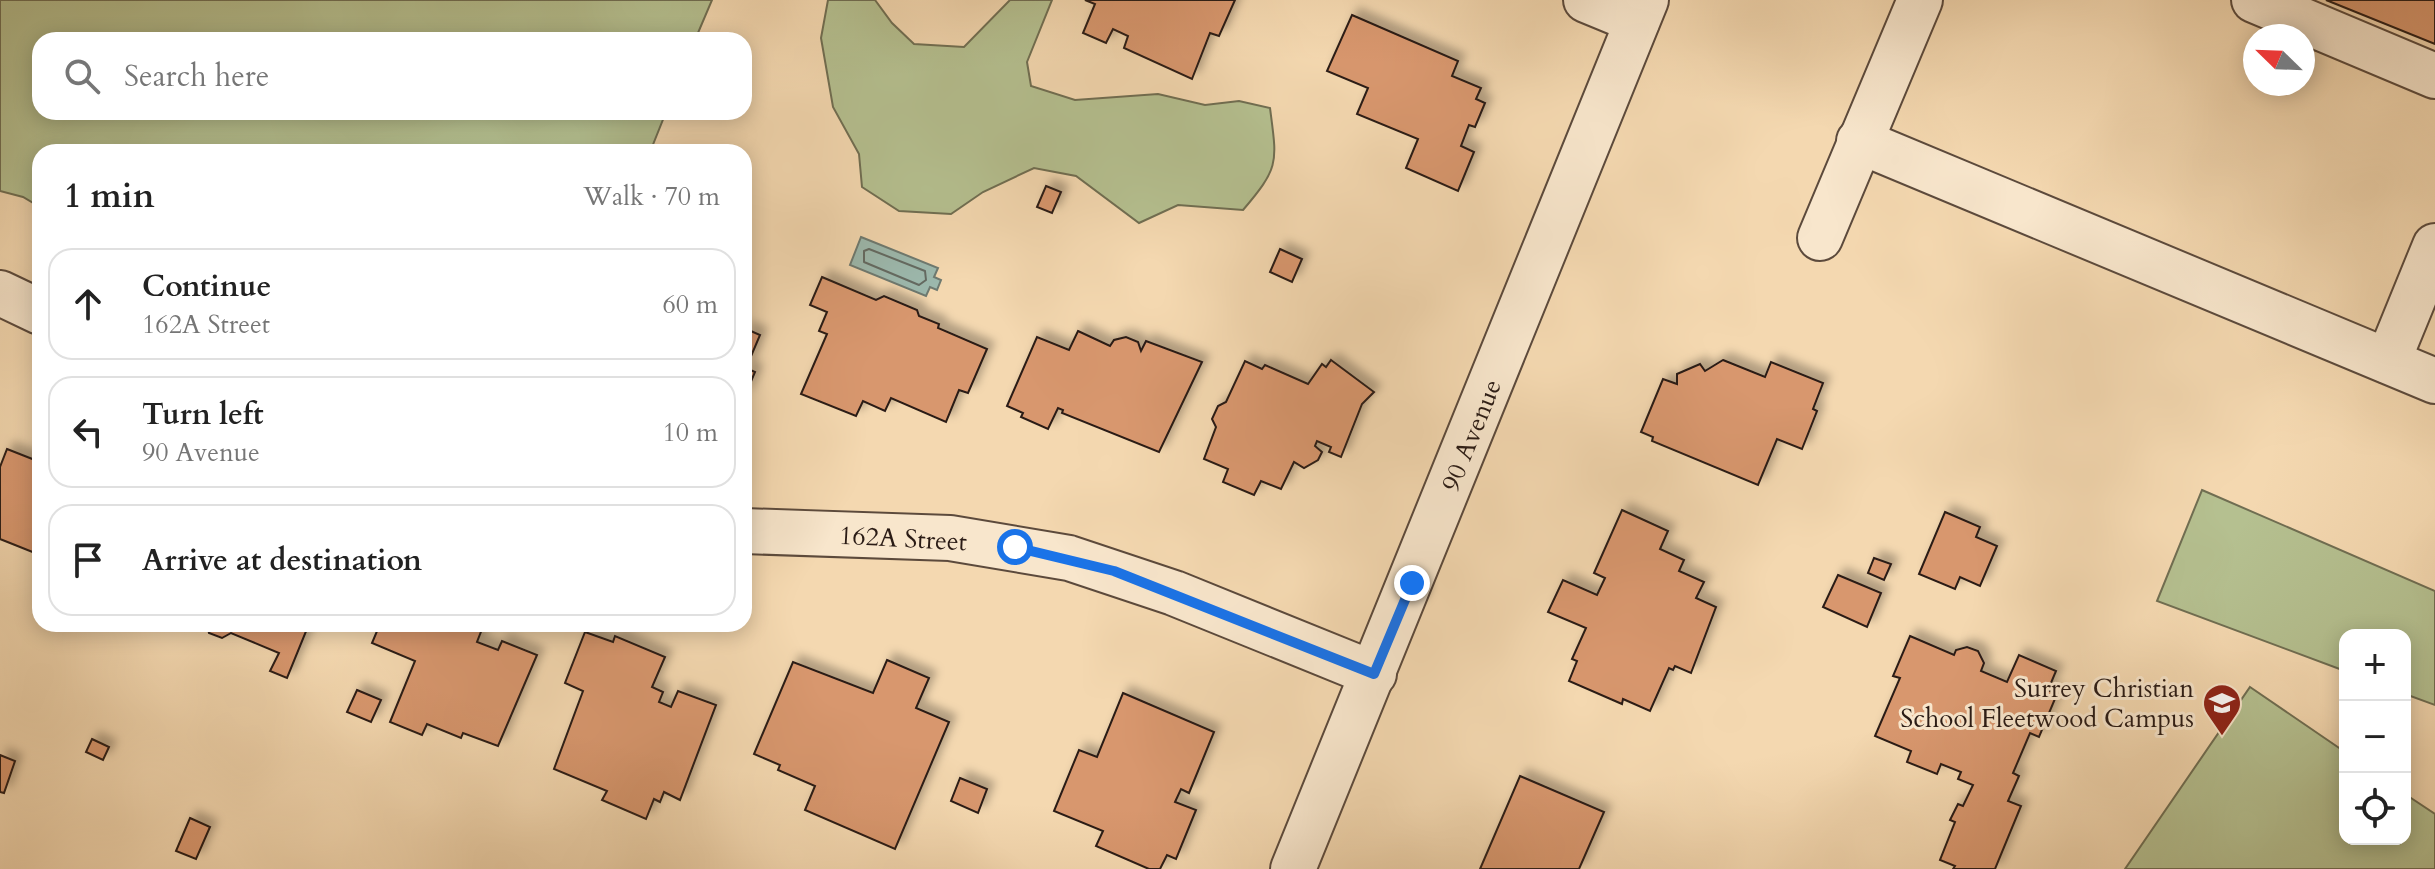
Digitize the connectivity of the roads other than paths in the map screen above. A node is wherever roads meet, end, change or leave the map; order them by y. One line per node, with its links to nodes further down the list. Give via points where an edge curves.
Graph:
1 (1586, 0): 4 (street)
2 (1920, 0): 6 (street)
3 (2254, 0): 5 (street)
4 (1642, 11): 14 (street, 90 Avenue)
5 (2435, 76)
6 (1859, 141): 7 (street); 11 (street)
7 (1820, 238)
8 (2435, 246): 11 (street)
9 (0, 293): 10 (street)
10 (32, 308)
11 (2388, 361): 12 (street)
12 (2435, 381)
13 (752, 531): 14 (street, 162A Street, via 950,538 1069,558 1174,593)
14 (1374, 674): 15 (street, 90 Avenue)
15 (1293, 869)

